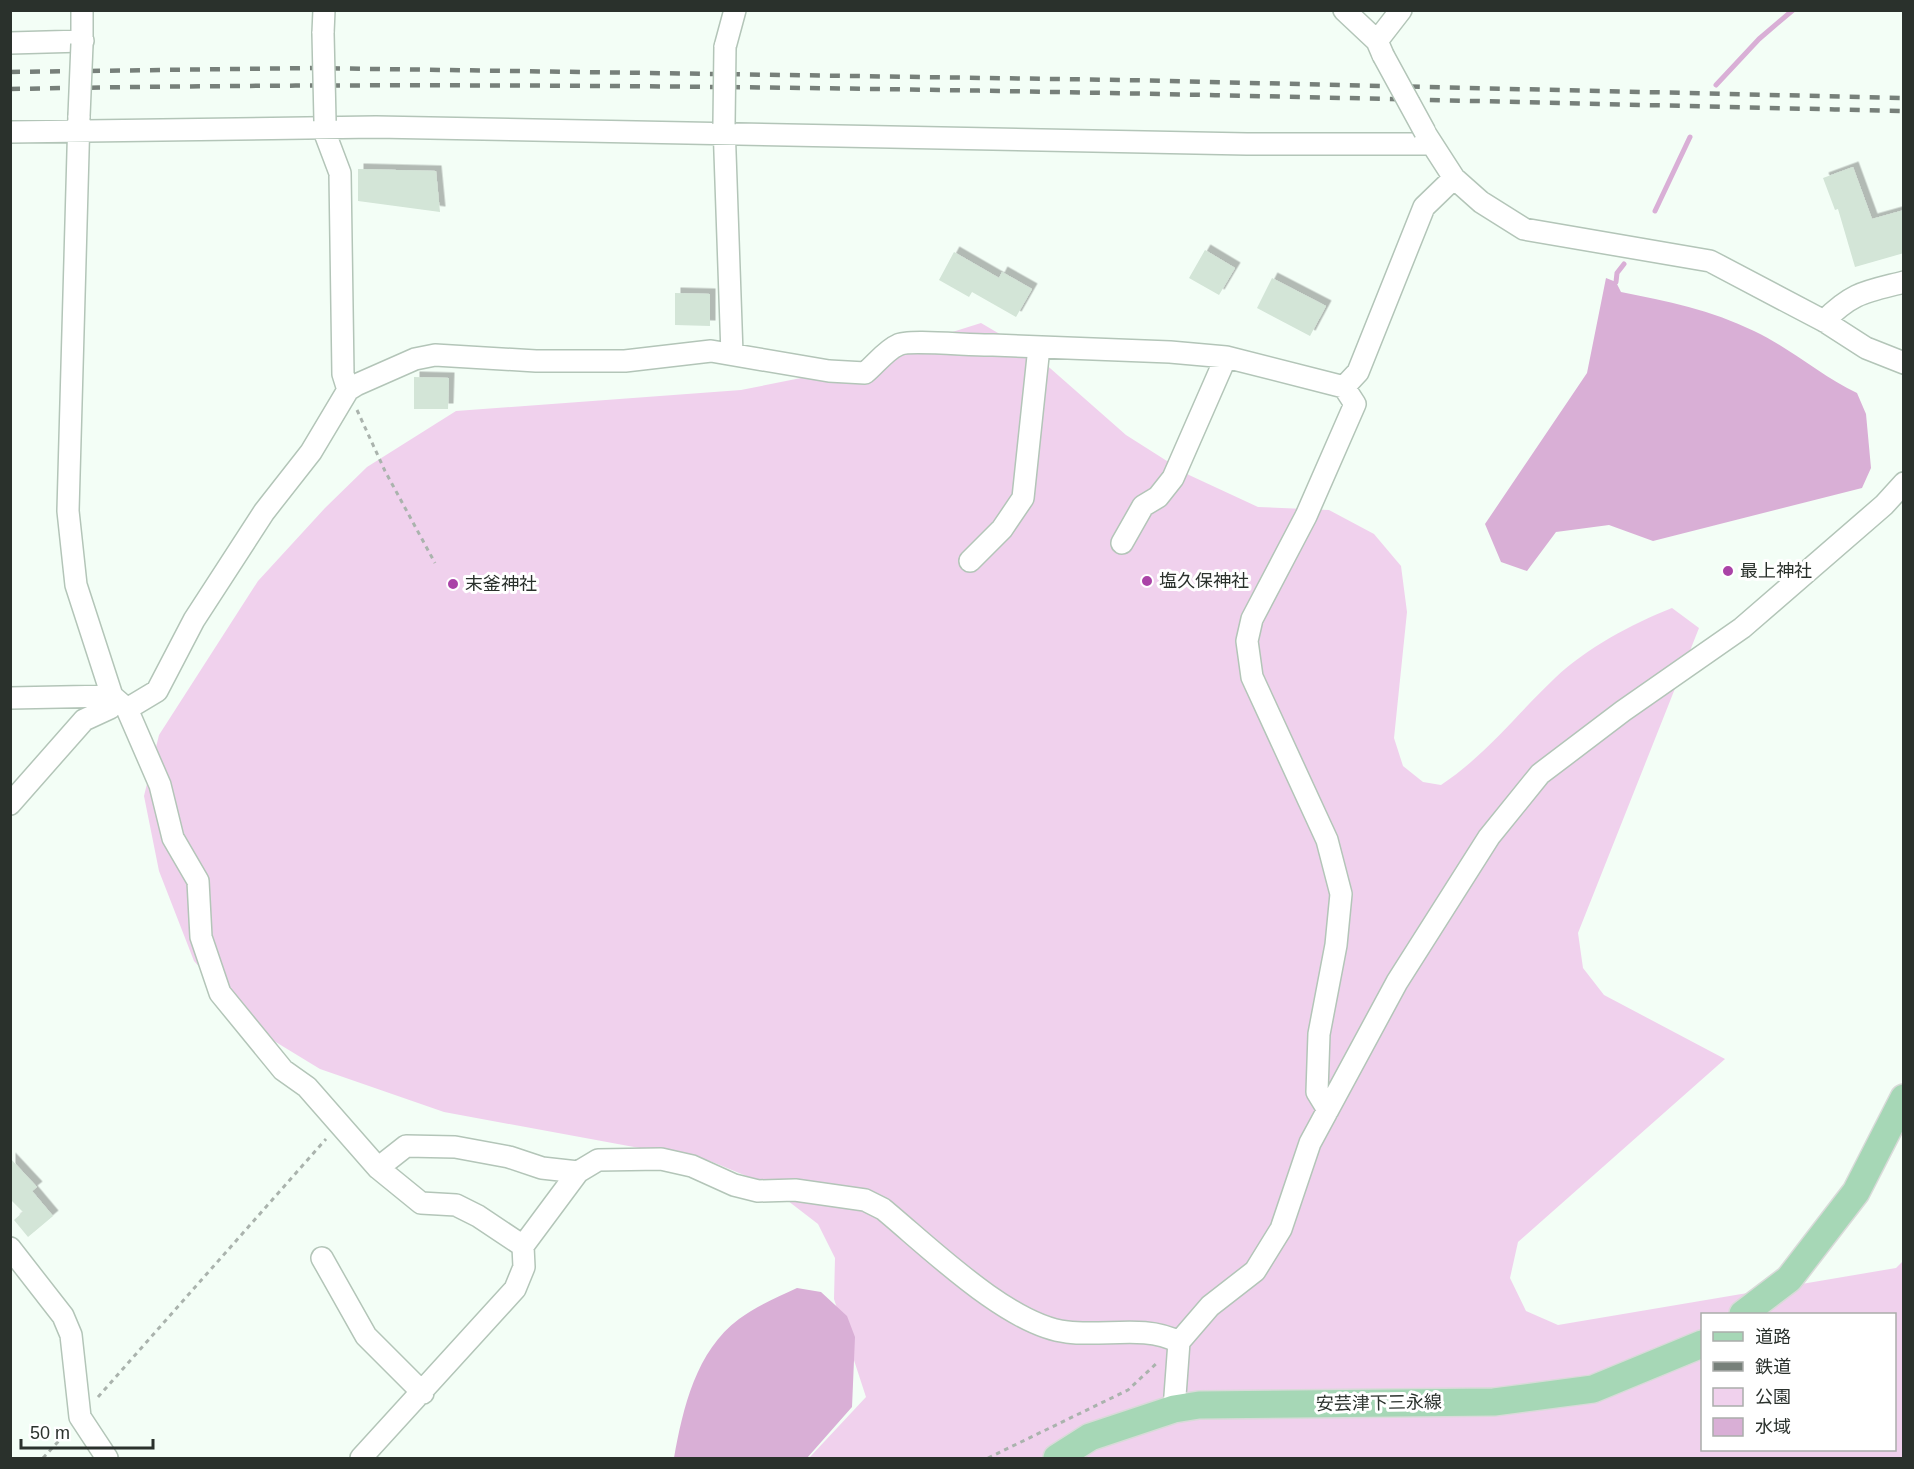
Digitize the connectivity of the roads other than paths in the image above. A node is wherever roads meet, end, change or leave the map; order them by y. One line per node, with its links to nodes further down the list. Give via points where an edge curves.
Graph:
1 (82, 10): 7 (street)
2 (324, 10): 10 (street, bridge)
3 (735, 10): 11 (street, bridge, via 725,47)
4 (1344, 10): 8 (street)
5 (1401, 10): 8 (street)
6 (10, 43): 7 (street)
7 (82, 43): 9 (street, bridge)
8 (1380, 48): 13 (street, bridge)
9 (80, 123): 10 (street); 12 (street); 28 (street, via 68,511 76,585)
10 (324, 125): 11 (street); 23 (street, via 340,173 343,374)
11 (724, 129): 13 (street, via 1247,144); 19 (street)
12 (10, 132)
13 (1428, 138): 14 (street)
14 (1454, 178): 16 (street, via 1481,202 1524,229 1710,261); 22 (street, via 1424,207 1358,372)
15 (1904, 282): 16 (street, via 1863,292 1845,301)
16 (1824, 321): 18 (street); 21 (street, via 1866,348)
17 (1039, 347): 19 (street, via 898,344 865,373 829,372); 20 (street); 26 (street, via 1023,498 1002,529)
18 (1904, 348)
19 (732, 354): 23 (street, via 711,351 625,361 435,355 415,359)
20 (1226, 357): 22 (street); 25 (street, via 1173,478 1143,506)
21 (1904, 363)
22 (1344, 387): 31 (street, via 1355,404 1306,516 1252,620 1247,641 1252,677 1327,840 1341,894 1319,1034 1317,1092)
23 (348, 390): 28 (street, via 311,452 264,512 194,620 157,691)
24 (1904, 483): 31 (street, via 1884,505 1742,628 1540,774 1489,837 1397,982)
25 (1122, 543)
26 (970, 561)
27 (10, 698): 28 (street)
28 (120, 703): 29 (street, via 84,720); 32 (street, via 160,784 173,838 198,881 201,937 220,993 283,1070 307,1086)
29 (10, 804)
30 (1904, 1098): 37 (main road, via 1856,1192 1789,1279)
31 (1328, 1110): 38 (street, via 1310,1143 1281,1229 1255,1271 1210,1306)
32 (378, 1168): 33 (street, via 406,1146 455,1147 542,1168); 34 (street, via 421,1203 456,1205)
33 (578, 1172): 34 (street); 38 (street, via 598,1160 661,1159 692,1166 758,1191 795,1190 865,1200 883,1209 993,1300 1028,1319 1066,1332 1162,1333)
34 (524, 1246): 40 (street, via 524,1267 515,1289)
35 (10, 1248): 42 (street, via 63,1316 71,1335 80,1417)
36 (322, 1258): 40 (street, via 366,1336)
37 (1744, 1313)
38 (1179, 1342): 41 (street)
39 (1701, 1344): 41 (main road, 安芸津下三永線, via 1593,1389 1494,1402 1199,1405)
40 (423, 1393): 43 (street)
41 (1174, 1409): 44 (main road, 安芸津下三永線, via 1090,1437)
42 (107, 1458)
43 (361, 1458)
44 (1057, 1458)

